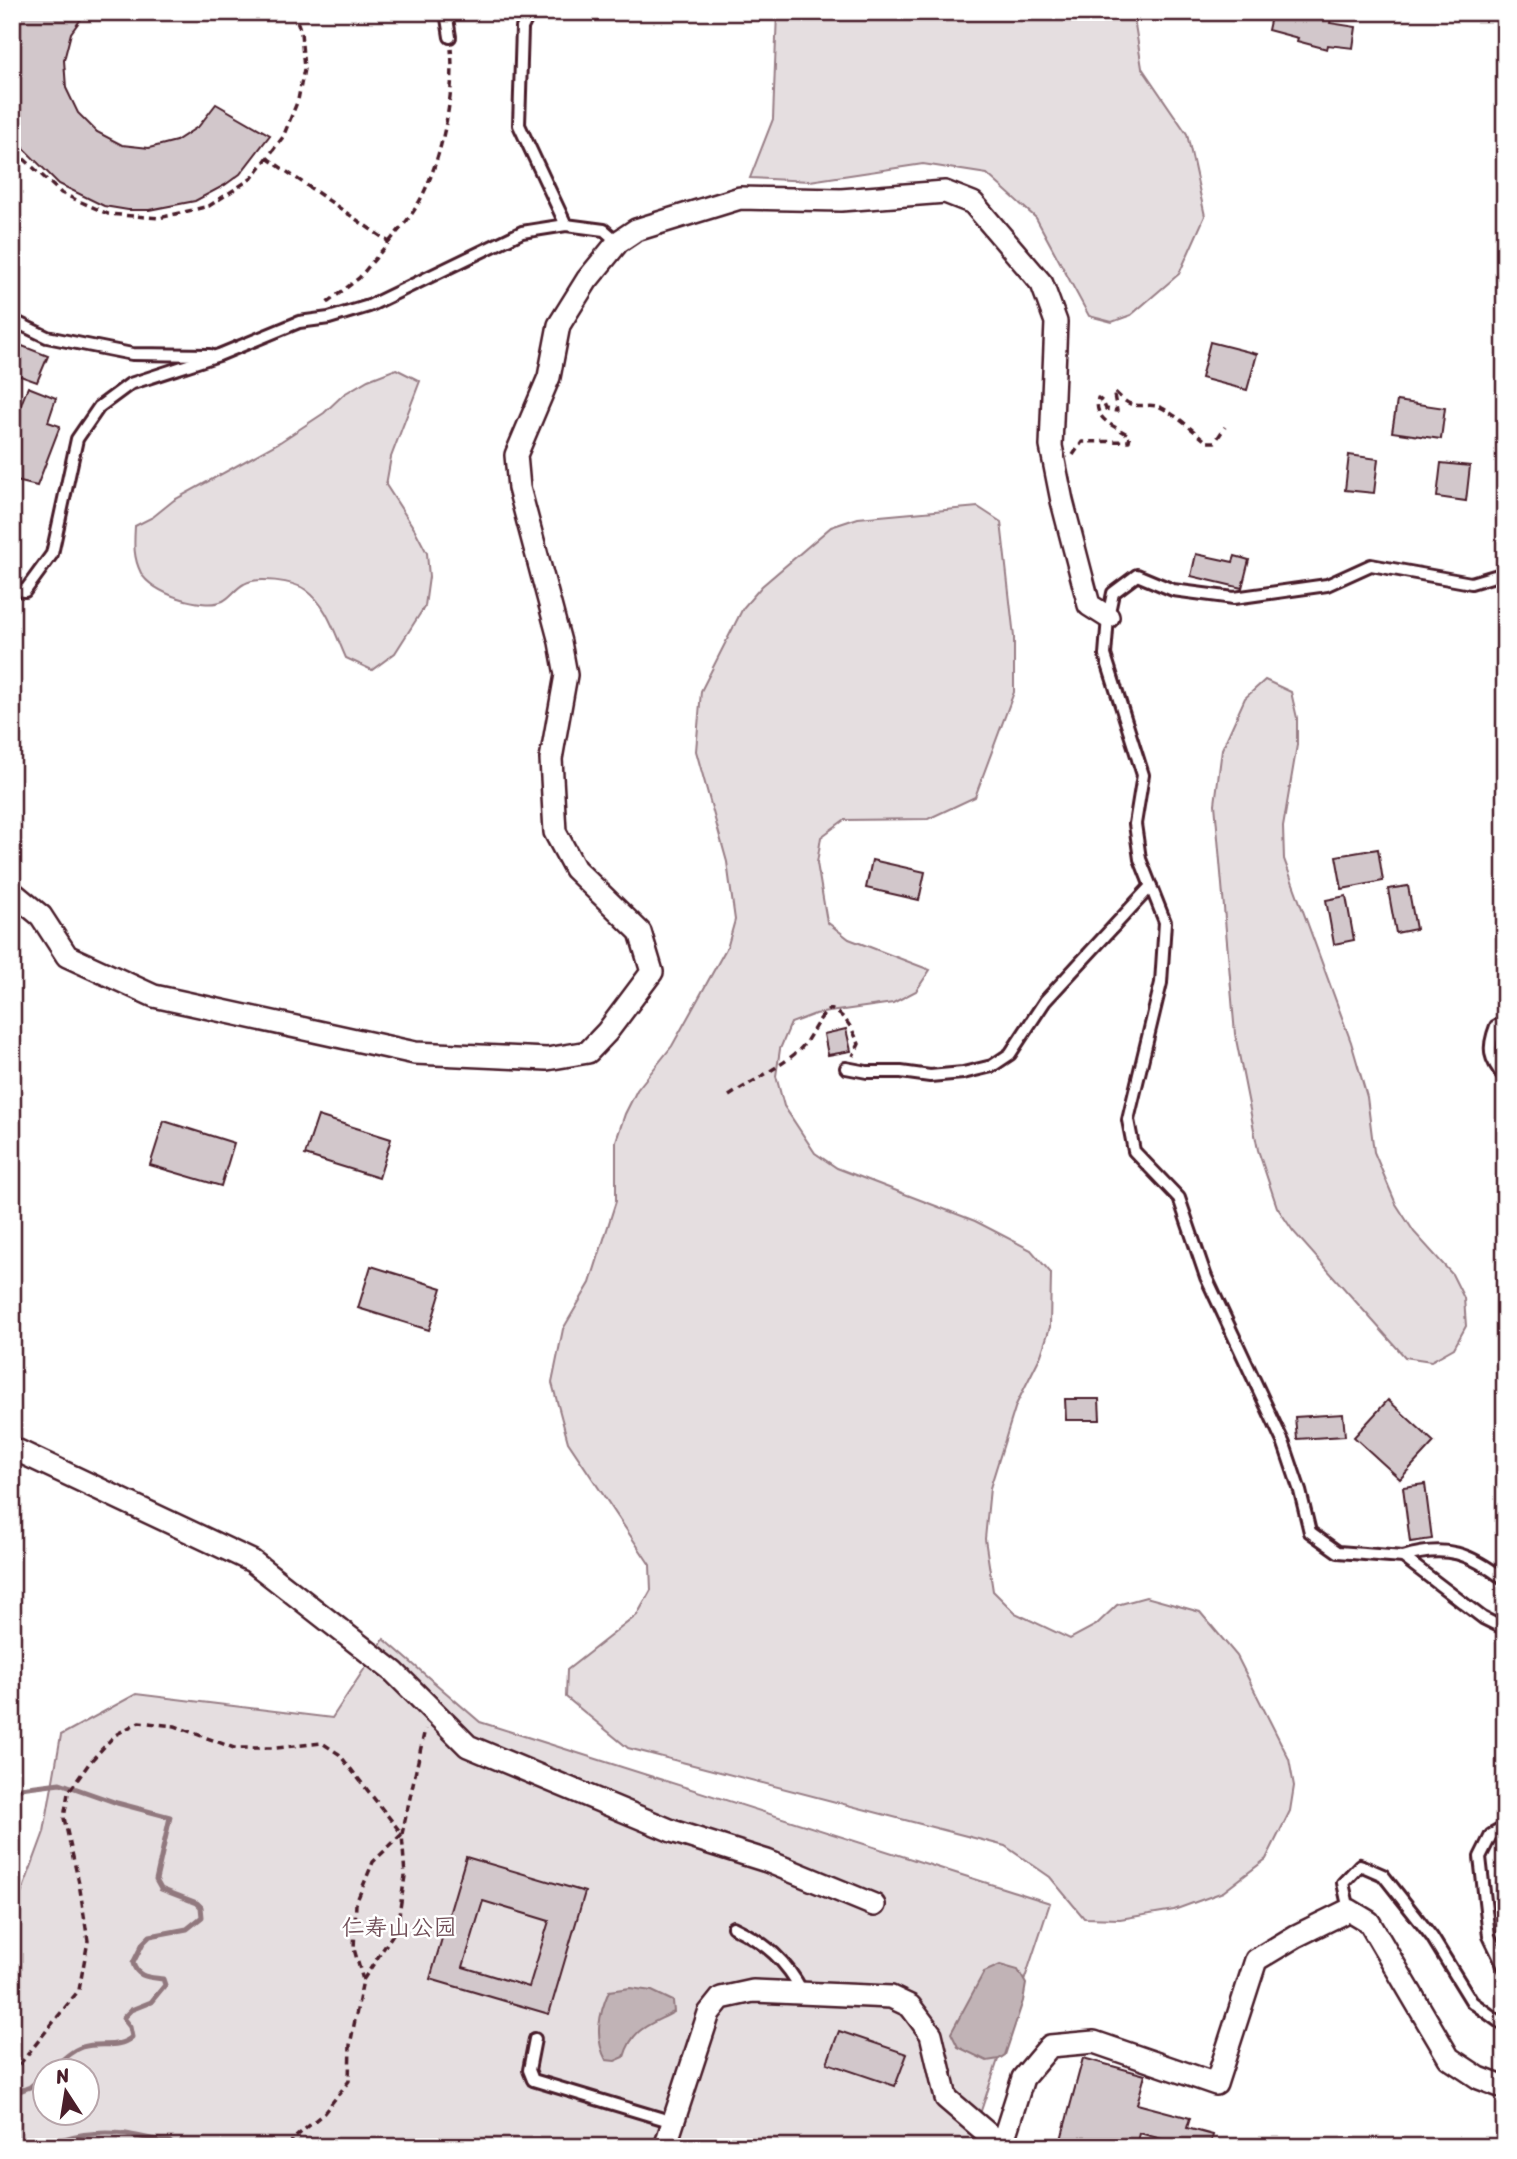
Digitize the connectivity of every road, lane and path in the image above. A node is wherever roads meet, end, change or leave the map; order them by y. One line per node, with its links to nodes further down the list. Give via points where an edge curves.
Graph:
1 (294, 12): 6 (path, via 304,69 283,137)
2 (446, 12): 4 (lane)
3 (530, 12): 7 (lane, via 522,28 519,125)
4 (450, 37): 8 (path, via 450,94 432,175 414,211)
5 (12, 138): 6 (path, via 23,158 61,193 108,214 133,216 159,218 209,206 252,178)
6 (267, 158): 8 (path)
7 (566, 225): 9 (lane, via 604,230); 11 (lane, via 522,232 369,306)
8 (389, 242): 11 (path, via 359,278)
9 (618, 242): 14 (street, via 636,230 740,198 841,200 946,192 973,203 1042,284 1056,322 1051,446); 19 (street, via 559,325 549,377 516,455 519,488 566,675 551,759 555,832 576,869 640,932 652,972 607,1032 588,1052 547,1059 415,1053 154,996 67,956 41,916)
10 (12, 320): 12 (lane, via 47,337 132,354)
11 (299, 322): 12 (lane)
12 (219, 355): 16 (lane, via 130,384 99,407 77,439 52,554 25,591)
13 (1225, 427): 14 (path, via 1215,442 1207,442 1165,409 1134,405 1115,392 1116,411 1107,409 1098,398 1096,403 1100,416 1130,436 1129,441 1082,442)
14 (1057, 477): 17 (street, via 1089,605)
15 (1505, 573): 17 (lane, via 1471,583 1371,565 1327,585 1234,597 1173,590 1137,575 1113,593)
16 (12, 589)
17 (1108, 617): 18 (lane, via 1105,655 1143,775 1135,824 1140,859)
18 (1151, 886): 21 (lane, via 1045,1001 1010,1054 992,1066 930,1076); 25 (lane, via 1164,922 1161,983 1128,1120 1134,1151 1179,1198 1206,1277 1284,1444 1310,1532 1338,1552)
19 (12, 892)
20 (1505, 1023): 22 (lane, via 1496,1026 1490,1040 1493,1063)
21 (846, 1068): 23 (path, via 859,1044 839,1012 830,1009 820,1016 797,1052)
22 (1505, 1078)
23 (729, 1096)
24 (12, 1448): 28 (street, via 251,1561 394,1672)
25 (1403, 1557): 26 (lane, via 1445,1550 1468,1557); 27 (lane, via 1483,1618)
26 (1505, 1580)
27 (1505, 1629)
28 (425, 1702): 30 (path, via 425,1736); 31 (street, via 468,1746)
29 (1505, 1827): 34 (lane, via 1491,1835 1480,1857 1489,1936)
30 (402, 1834): 35 (path, via 405,1876 397,1928); 35 (path, via 373,1862 356,1903 354,1949); 39 (path, via 339,1754 322,1743 234,1748 175,1726 139,1722 115,1735 68,1793 64,1818 88,1941 79,1990)
31 (874, 1905)
32 (1349, 1910): 37 (lane, via 1343,1883 1360,1865 1382,1875 1432,1937 1472,2002); 40 (street, via 1369,1922 1449,2058); 42 (street, via 1256,1960 1216,2084 1094,2042 1050,2046 1023,2078)
33 (733, 1927): 36 (lane, via 756,1937 793,1972)
34 (1505, 1969)
35 (363, 1980): 43 (path, via 350,2045 349,2081 324,2113 292,2140)
36 (803, 1993): 41 (street, via 753,1991 721,1998 709,2012); 42 (street, via 891,1997 911,2006 931,2034 946,2098)
37 (1505, 2026)
38 (535, 2039): 41 (lane, via 529,2070 533,2080)
39 (12, 2074)
40 (1505, 2088)
41 (673, 2122): 44 (street)
42 (1001, 2146)
43 (291, 2147)
44 (665, 2147)

